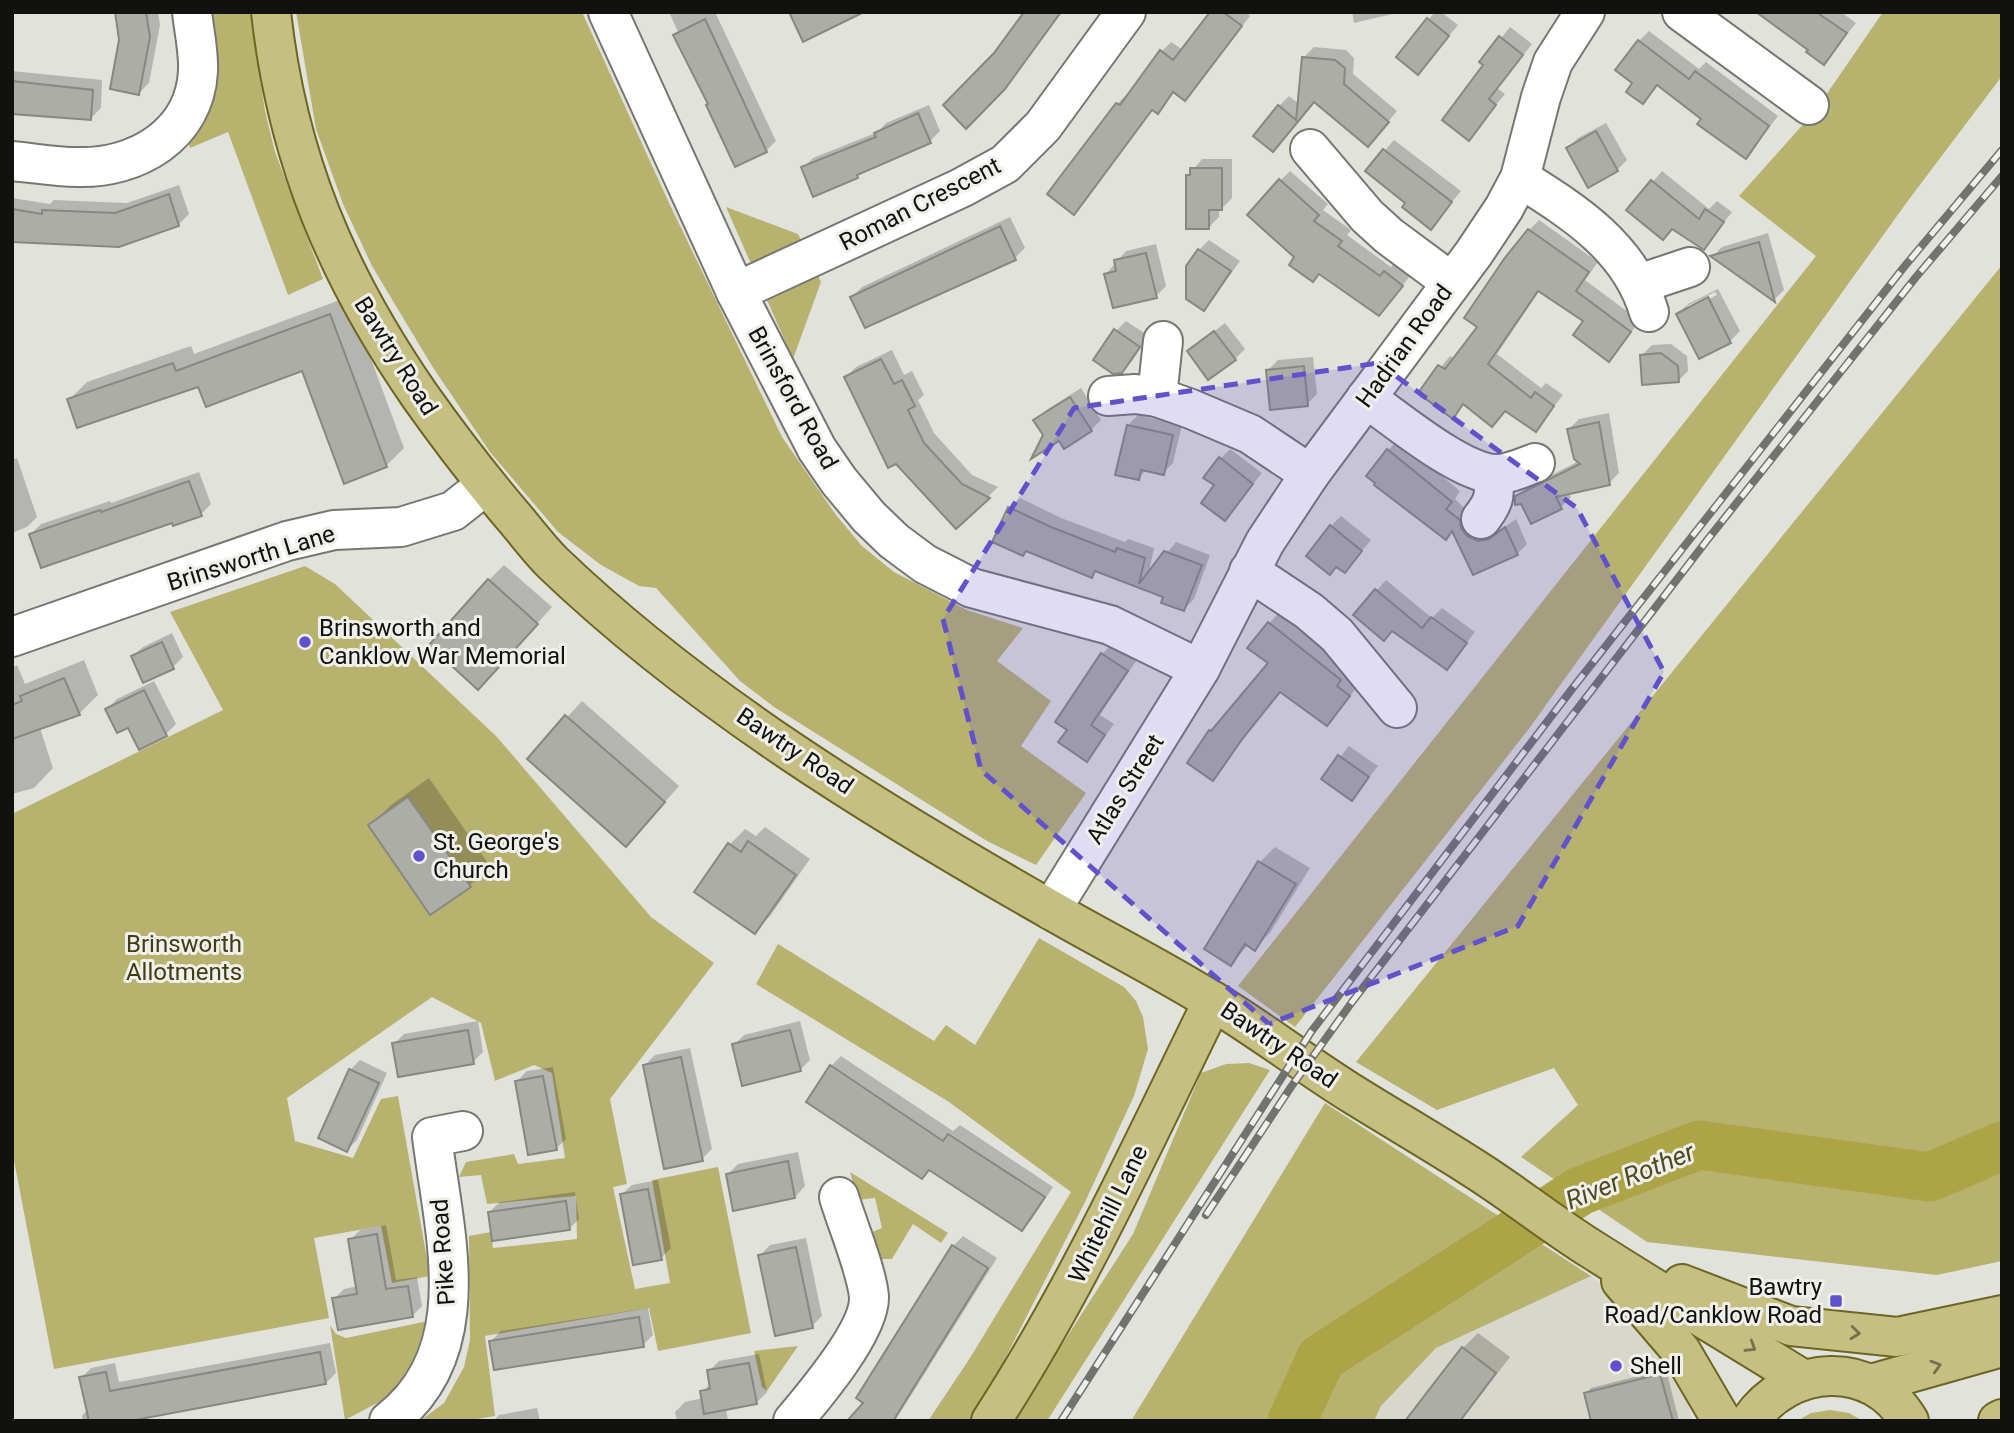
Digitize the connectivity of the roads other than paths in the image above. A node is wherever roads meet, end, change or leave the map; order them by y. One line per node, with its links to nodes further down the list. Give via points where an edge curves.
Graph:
1 (192, 12): 9 (street, via 198,71 192,100 165,141 112,164 79,167)
2 (271, 12): 21 (main road, Bawtry Road, via 303,171 342,264 389,350)
3 (608, 12): 13 (street, Brinsford Road)
4 (1126, 12): 13 (street, Roman Crescent, via 1043,126 1005,164)
5 (1585, 12): 10 (street, Hadrian Road, via 1553,62)
6 (1706, 19): 7 (street)
7 (1809, 105)
8 (1310, 149): 12 (street, via 1367,216)
9 (12, 161)
10 (1520, 178): 11 (street, via 1568,209 1612,247 1644,298); 12 (street, Hadrian Road, via 1475,253)
11 (1690, 267)
12 (1451, 282): 17 (street, Hadrian Road)
13 (736, 292): 25 (street, Brinsford Road, via 817,449 846,490 894,541 925,564 972,588 1110,625)
14 (1163, 341): 16 (street)
15 (1108, 396): 16 (street)
16 (1157, 397): 19 (street, via 1250,434)
17 (1366, 398): 19 (street, Hadrian Road); 20 (street, via 1440,450)
18 (1535, 463): 20 (street)
19 (1310, 474): 23 (street, Hadrian Road)
20 (1493, 474): 22 (street, via 1492,504)
21 (486, 485): 24 (street, Brinsworth Lane, via 453,511 401,527 334,530 287,541); 27 (main road, Bawtry Road, via 548,558 602,608 758,729)
22 (1481, 520)
23 (1249, 572): 25 (street, Hadrian Road); 26 (street, via 1337,635)
24 (12, 637)
25 (1200, 669): 27 (street, Atlas Street)
26 (1397, 708)
27 (1051, 910): 28 (main road, Bawtry Road)
28 (1213, 1001): 31 (main road, Bawtry Road); 38 (main road, Whitehill Lane, via 1082,1268)
29 (463, 1132): 36 (street, Pike Road, via 432,1137 450,1286 446,1333 425,1385)
30 (839, 1197): 37 (street, via 865,1278 866,1316 851,1344)
31 (1580, 1242): 32 (main road, one-way to 32, via 1791,1326 1897,1337); 34 (main road, Bawtry Road, one-way to 34); 39 (main road, Bawtry Road, via 1681,1350)
32 (2002, 1315)
33 (2002, 1347): 35 (main road, one-way to 33)
34 (1802, 1379): 35 (main road, via 1834,1375); 40 (main road, via 1765,1401)
35 (1871, 1384): 41 (main road, via 1896,1403)
36 (389, 1421)
37 (793, 1421)
38 (991, 1421)
39 (1723, 1421)
40 (1750, 1421)
41 (1909, 1421)

